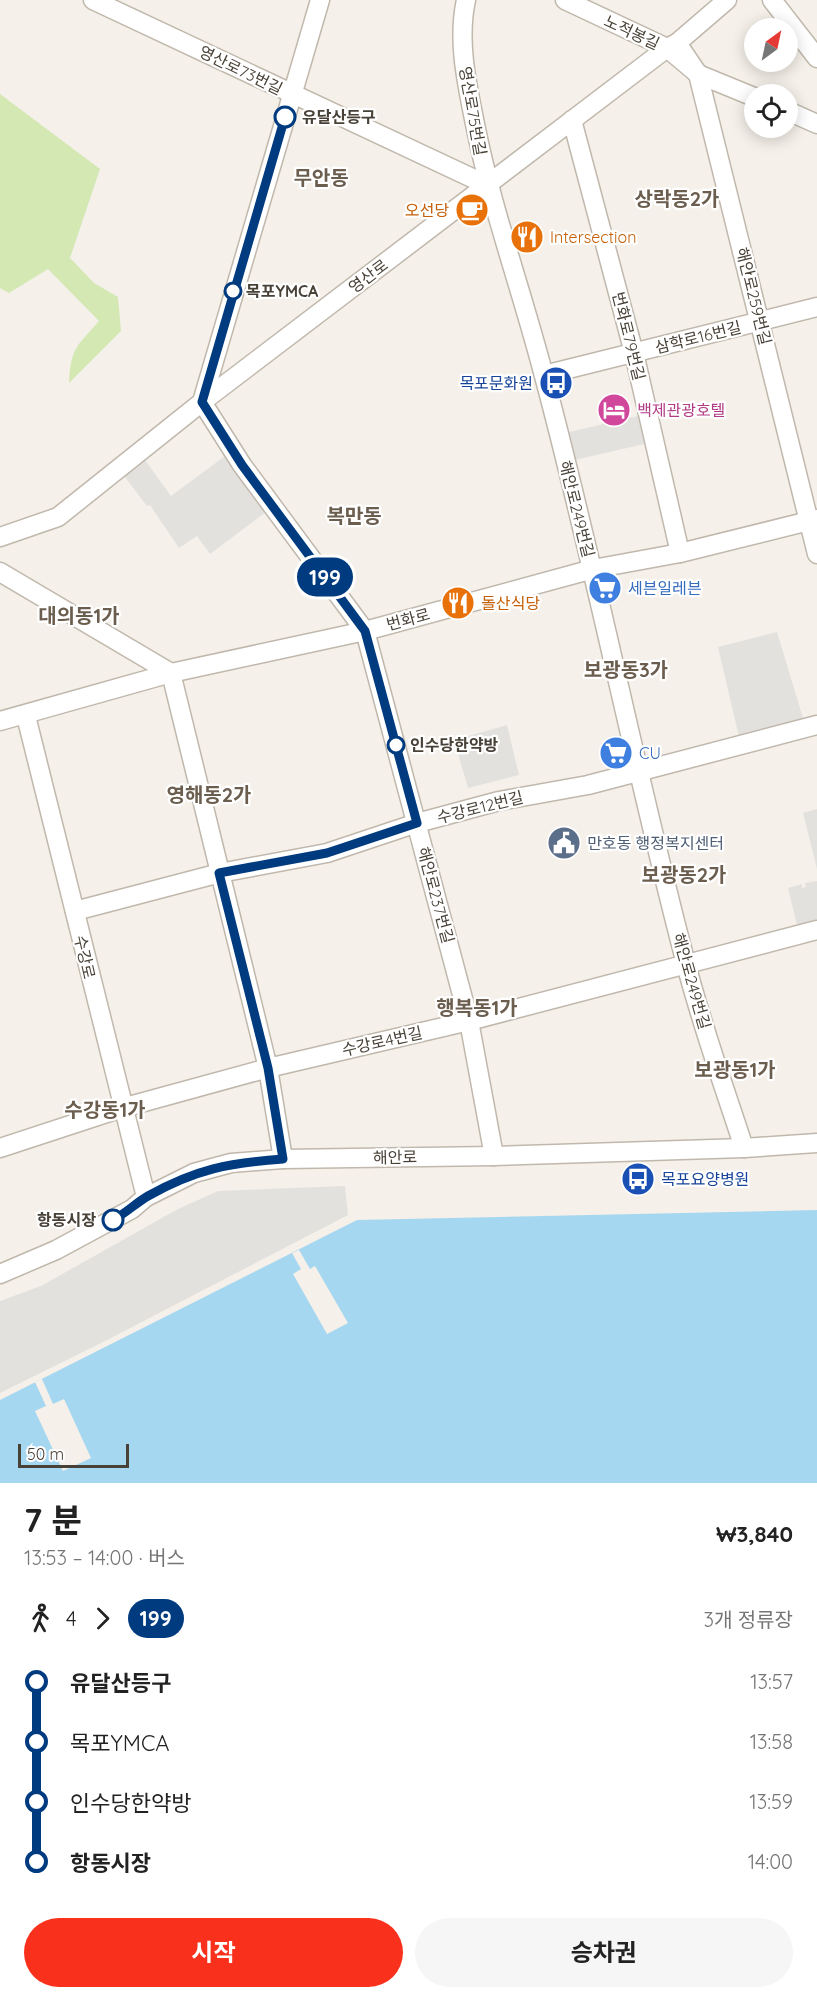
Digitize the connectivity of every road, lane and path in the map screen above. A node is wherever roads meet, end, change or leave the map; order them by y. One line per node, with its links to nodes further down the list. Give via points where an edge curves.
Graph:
1 (93, 0): 11 (street, 영산로73번길)
2 (320, 0): 11 (street)
3 (466, 0): 15 (street, 영산로75번길, via 464,70)
4 (565, 0): 7 (street, 노적봉길)
5 (727, 0): 7 (street, 영산로)
6 (772, 0): 8 (street)
7 (672, 46): 9 (street, 노적봉길); 13 (street, 영산로)
8 (817, 58)
9 (698, 74): 10 (street, 노적봉길); 17 (street, 해안로259번길)
10 (744, 94)
11 (292, 95): 15 (street, 영산로73번길); 20 (street)
12 (798, 115): 14 (street)
13 (572, 120): 15 (street, 영산로); 18 (street, 번화로79번길)
14 (817, 124)
15 (487, 185): 19 (street, 해안로249번길); 20 (street, 영산로)
16 (817, 307): 17 (street, 삼학로16번길)
17 (761, 321): 18 (street, 삼학로16번길); 21 (street, 해안로259번길)
18 (634, 353): 19 (street, 삼학로16번길); 23 (street, 번화로79번길)
19 (544, 375): 25 (street, 해안로249번길)
20 (202, 402): 22 (street, 영산로, via 58,517); 27 (street, 해안로237번길, via 242,465)
21 (813, 520): 23 (street, 번화로); 24 (street, 해안로259번길)
22 (0, 537)
23 (680, 553): 25 (street, 번화로)
24 (817, 554)
25 (592, 569): 27 (street, 번화로); 32 (street, 해안로249번길)
26 (0, 572): 28 (street)
27 (365, 631): 28 (street, 번화로); 33 (street, 해안로237번길)
28 (171, 673): 29 (street, 번화로); 34 (street)
29 (26, 716): 30 (street, 번화로); 35 (street, 수강로)
30 (0, 721)
31 (817, 725): 32 (street, 수강로12번길)
32 (637, 772): 33 (street, 수강로12번길); 37 (street, 해안로249번길)
33 (417, 823): 34 (street, 수강로12번길, via 327,853); 38 (street, 해안로237번길)
34 (219, 873): 35 (street, 수강로12번길); 39 (street)
35 (75, 911): 40 (street, 수강로)
36 (817, 930): 37 (street, 수강로4번길)
37 (686, 965): 38 (street, 수강로4번길); 43 (street, 해안로249번길)
38 (469, 1020): 39 (street, 수강로4번길); 44 (street, 해안로237번길)
39 (268, 1068): 40 (street, 수강로4번길); 45 (street)
40 (122, 1108): 42 (street, 수강로4번길); 46 (street, 수강로)
41 (817, 1143): 43 (street, 해안로)
42 (0, 1148)
43 (744, 1148): 44 (street, 해안로)
44 (494, 1156): 45 (street, 해안로)
45 (283, 1159): 46 (street, 해안로, via 210,1168)
46 (146, 1197): 47 (street, 해안로, via 132,1209 56,1250)
47 (0, 1274)

